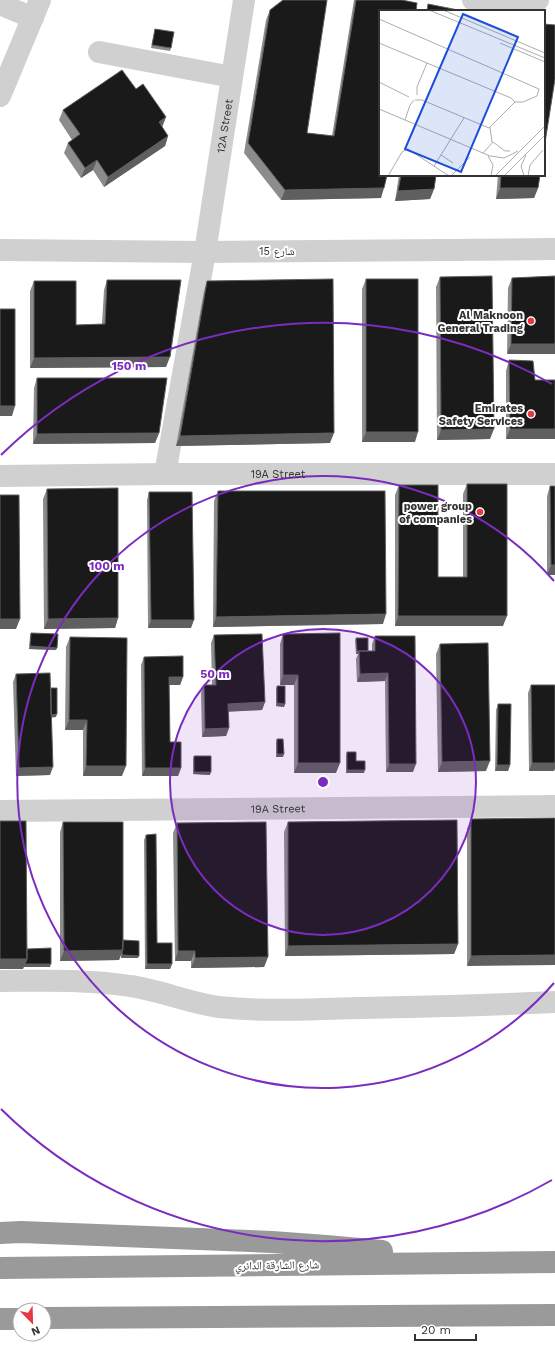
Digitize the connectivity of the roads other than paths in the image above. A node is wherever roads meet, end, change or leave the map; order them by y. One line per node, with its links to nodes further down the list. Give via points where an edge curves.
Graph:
1 (244, 0): 7 (street, 12A Street)
2 (472, 0): 3 (street, via 511,8 522,7)
3 (538, 0)
4 (0, 4): 5 (street)
5 (37, 9): 8 (street)
6 (99, 52): 7 (street)
7 (232, 77): 11 (street, 12A Street)
8 (0, 96)
9 (555, 249): 11 (street, شارع 15)
10 (0, 250): 11 (street, شارع 15)
11 (205, 252): 12 (street, 12A Street)
12 (165, 474): 13 (street, 19A Street); 14 (street, 19A Street)
13 (555, 474)
14 (0, 476)
15 (555, 806): 16 (street, 19A Street)
16 (0, 811)
17 (0, 981): 18 (street, via 76,981 130,986 189,1001 253,1008 312,1009)
18 (555, 1002)
19 (0, 1233): 20 (highway, via 326,1246)
20 (473, 1262): 21 (highway, شارع الشارقة الدائري); 22 (highway, شارع الشارقة الدائري)
21 (555, 1262)
22 (0, 1268)
23 (555, 1315): 24 (highway)
24 (52, 1318)
25 (0, 1319): 26 (highway)
26 (12, 1319)

